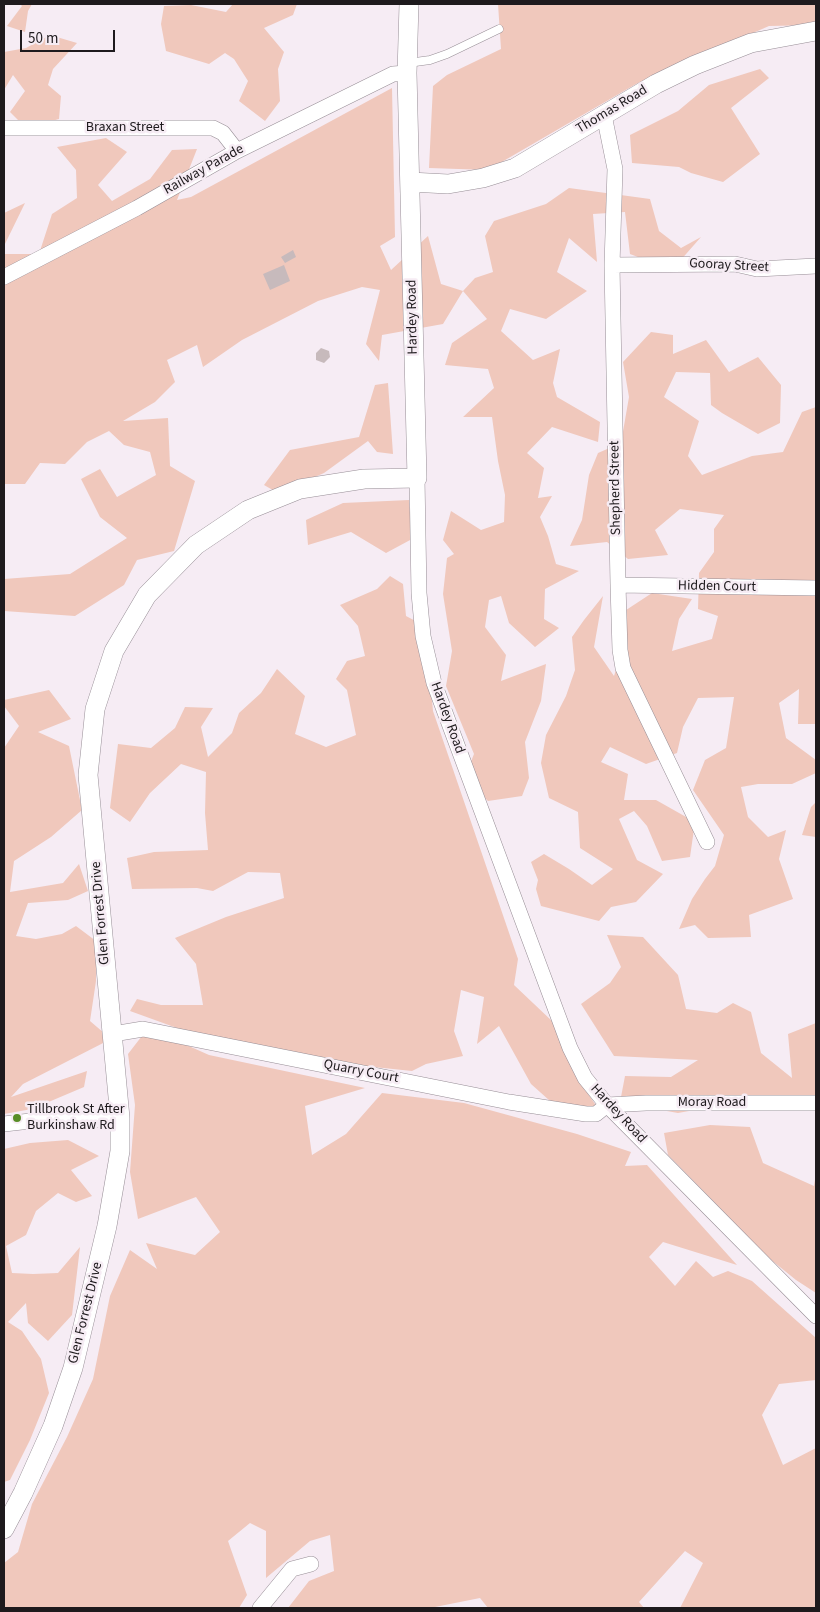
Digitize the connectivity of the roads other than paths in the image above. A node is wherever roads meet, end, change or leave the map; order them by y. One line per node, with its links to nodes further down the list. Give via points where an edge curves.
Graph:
1 (409, 4): 4 (street, Hardey Road)
2 (499, 29): 4 (lane)
3 (816, 31): 5 (street, Thomas Road, via 751,43 695,65)
4 (408, 68): 7 (street, Railway Parade); 8 (street, Hardey Road)
5 (604, 116): 8 (street, Thomas Road, via 515,168 448,184); 9 (street, Shepherd Street, via 615,169)
6 (4, 128): 7 (street, Braxan Street, via 214,128 223,132)
7 (237, 151): 11 (street, Railway Parade, via 137,208)
8 (410, 182): 12 (street, Hardey Road)
9 (612, 265): 10 (street, Gooray Street, via 734,264 757,269); 13 (street, Shepherd Street)
10 (816, 266)
11 (4, 277)
12 (417, 478): 16 (street, Glen Forrest Drive, via 364,478 300,489 248,510 196,545 147,595 114,651 95,709 88,775); 18 (street, Hardey Road, via 419,593 423,636 434,683 570,1048 585,1078)
13 (618, 585): 14 (street, Hidden Court); 15 (street, Shepherd Street, via 623,668)
14 (816, 588)
15 (706, 842)
16 (113, 1034): 18 (street, Quarry Court, via 143,1030 586,1114 596,1114); 19 (street, Glen Forrest Drive)
17 (816, 1102): 18 (street, Moray Road)
18 (607, 1105): 21 (street, Hardey Road)
19 (120, 1118): 20 (street, via 48,1119); 22 (street, Glen Forrest Drive, via 116,1176 73,1368 53,1426)
20 (4, 1124)
21 (816, 1316)
22 (4, 1529)
23 (311, 1564): 24 (street, via 292,1569)
24 (260, 1608)

